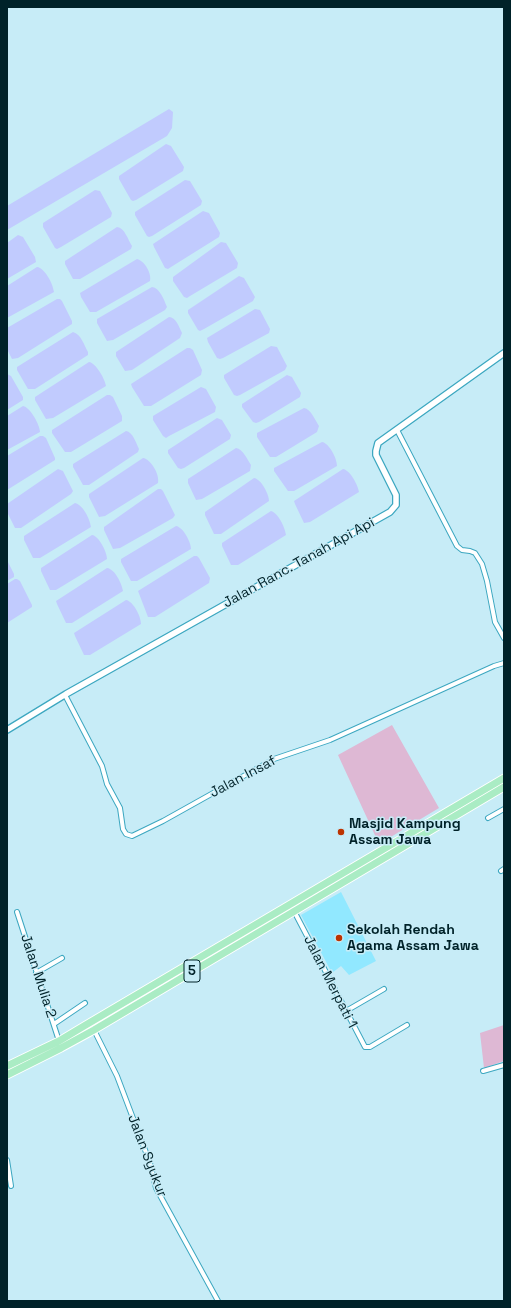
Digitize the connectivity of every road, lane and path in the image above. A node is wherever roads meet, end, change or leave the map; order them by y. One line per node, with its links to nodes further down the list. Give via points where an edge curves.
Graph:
1 (504, 352): 2 (street, Jalan Ranc. Tanah Api Api)
2 (397, 430): 3 (street, via 456,546 475,553 482,564 495,622); 5 (street, Jalan Ranc. Tanah Api Api, via 381,440 376,451 396,495 396,505 390,512)
3 (504, 638)
4 (504, 663): 5 (street, Jalan Insaf, via 330,740 274,759 132,836 126,834 123,829 118,802)
5 (65, 695): 6 (street, Jalan Ranc. Tanah Api Api)
6 (7, 730)
7 (504, 778): 23 (highway, 5)
8 (504, 787): 10 (highway, 5)
9 (504, 792): 10 (highway)
10 (488, 796): 13 (highway, 5)
11 (504, 809): 12 (street)
12 (488, 818)
13 (294, 911): 19 (street, Jalan Merpati 1); 22 (highway, 5)
14 (17, 912): 16 (street, Jalan Mulia 2)
15 (62, 958): 16 (street)
16 (36, 973): 20 (street, Jalan Mulia 2)
17 (384, 989): 19 (street)
18 (85, 1003): 20 (street)
19 (346, 1011): 21 (street, Jalan Merpati 1, via 367,1048)
20 (54, 1024): 23 (street, Jalan Mulia 2)
21 (407, 1025)
22 (94, 1030): 24 (highway, 5); 31 (street, Jalan Syukur, via 116,1076 150,1163 156,1188)
23 (59, 1041): 24 (street, Jalan Mulia 2); 25 (highway, 5)
24 (61, 1048): 28 (highway, 5)
25 (7, 1066)
26 (504, 1066): 27 (street)
27 (483, 1071)
28 (7, 1075)
29 (7, 1160): 30 (street)
30 (11, 1186)
31 (218, 1301)

